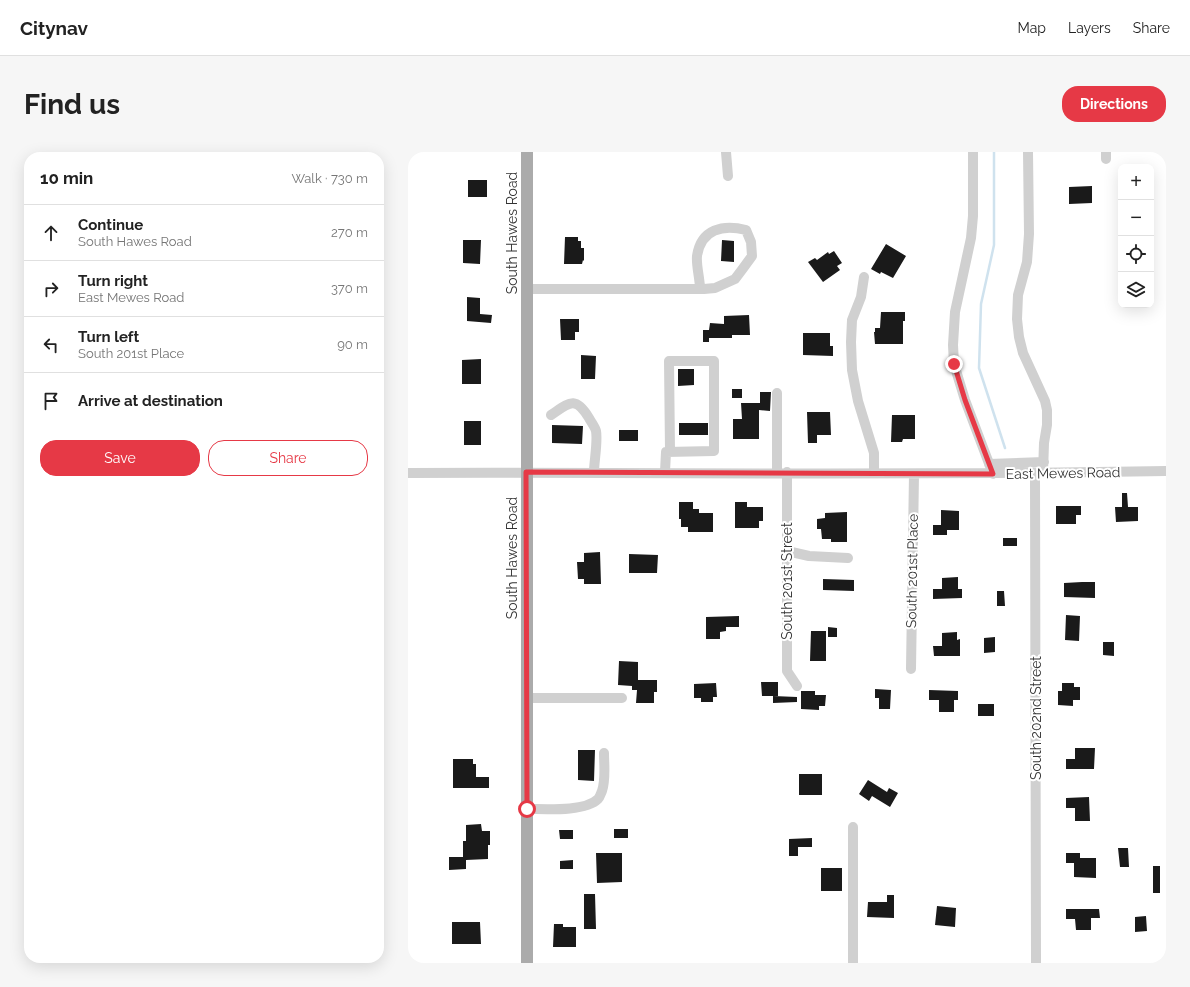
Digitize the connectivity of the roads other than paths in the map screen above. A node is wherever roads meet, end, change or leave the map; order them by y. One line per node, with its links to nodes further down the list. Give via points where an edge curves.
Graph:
1 (527, 152): 7 (main road, South Hawes Road)
2 (726, 152): 5 (street)
3 (973, 152): 13 (street, via 972,224 970,245 955,312 954,364)
4 (1028, 152): 12 (street, South 202nd Street, via 1029,234 1026,262 1018,295 1017,319 1023,353 1047,410)
5 (728, 176)
6 (864, 277): 20 (street, via 861,297 852,320 850,342 858,401 874,453)
7 (527, 289): 8 (street); 15 (main road, South Hawes Road)
8 (700, 290): 8 (street, via 715,288 735,280 752,256 751,242 746,230 736,227 719,228 706,235 696,257)
9 (777, 393): 18 (street, South 201st Street)
10 (551, 415): 16 (street, via 574,403 585,412 596,430)
11 (670, 451): 11 (street, via 714,450 714,361 670,361); 17 (street, via 666,452)
12 (1044, 462): 13 (street); 23 (street, South 202nd Street)
13 (990, 464): 22 (street)
14 (1166, 471): 23 (street, East Mewes Road)
15 (526, 472): 16 (street, East Mewes Road); 19 (street, East Mewes Road); 28 (main road, South Hawes Road)
16 (594, 472): 17 (street, East Mewes Road)
17 (665, 472): 18 (street, East Mewes Road)
18 (782, 472): 20 (street, East Mewes Road); 24 (street, South 201st Street)
19 (408, 473)
20 (874, 473): 21 (street, East Mewes Road)
21 (914, 474): 22 (street, East Mewes Road); 26 (street, South 201st Place)
22 (993, 474): 23 (street, East Mewes Road)
23 (1039, 474): 35 (street, South 202nd Street)
24 (787, 550): 25 (street, via 809,556); 27 (street, South 201st Street, via 787,671)
25 (848, 558)
26 (911, 669)
27 (797, 686)
28 (527, 698): 29 (street); 31 (main road, South Hawes Road)
29 (622, 698)
30 (604, 753): 31 (street, via 603,789 598,799 581,806)
31 (527, 809): 33 (main road, South Hawes Road)
32 (853, 827): 34 (street)
33 (527, 963)
34 (853, 963)
35 (1036, 963)

